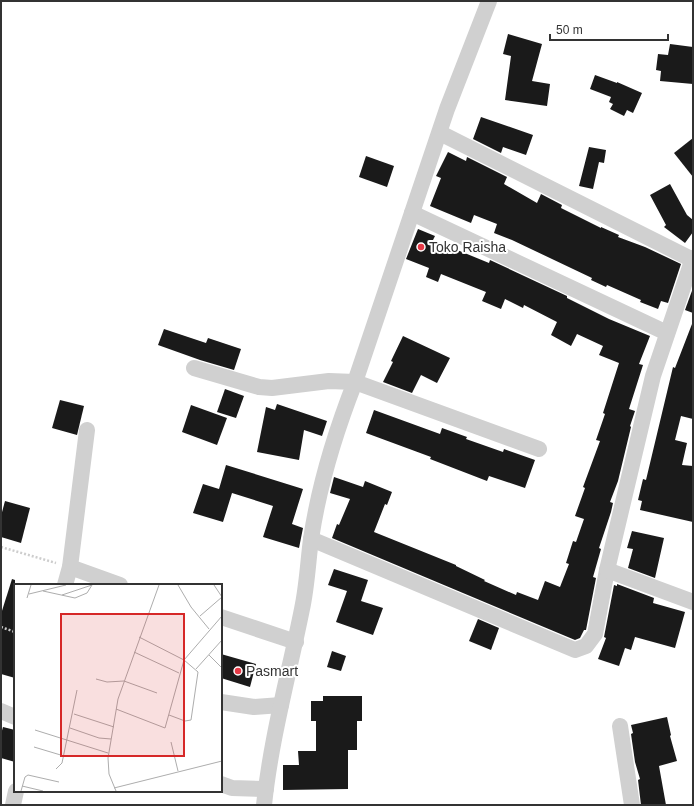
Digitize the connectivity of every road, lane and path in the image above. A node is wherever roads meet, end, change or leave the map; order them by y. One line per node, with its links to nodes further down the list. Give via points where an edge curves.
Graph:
1 (489, 1): 2 (street)
2 (440, 133): 3 (street); 4 (street)
3 (412, 213): 5 (street); 7 (street)
4 (693, 259): 5 (street)
5 (667, 333): 13 (street, via 653,376)
6 (194, 368): 7 (street, via 259,387 272,388 329,381)
7 (355, 382): 9 (street); 10 (street, via 323,480)
8 (87, 430): 12 (street)
9 (539, 449)
10 (311, 539): 13 (street, via 575,650 586,646 595,634); 20 (street)
11 (1, 547): 12 (path)
12 (70, 567): 14 (street); 15 (street)
13 (607, 570): 16 (street)
14 (66, 584)
15 (117, 584)
16 (693, 602)
17 (222, 617): 20 (street)
18 (1, 627): 19 (path)
19 (14, 632)
20 (296, 642): 22 (street)
21 (222, 702): 22 (street, via 254,707)
22 (281, 705): 27 (street)
23 (1, 711): 24 (street)
24 (14, 717)
25 (620, 726): 28 (street)
26 (222, 784): 27 (street)
27 (265, 797)
28 (632, 805)

